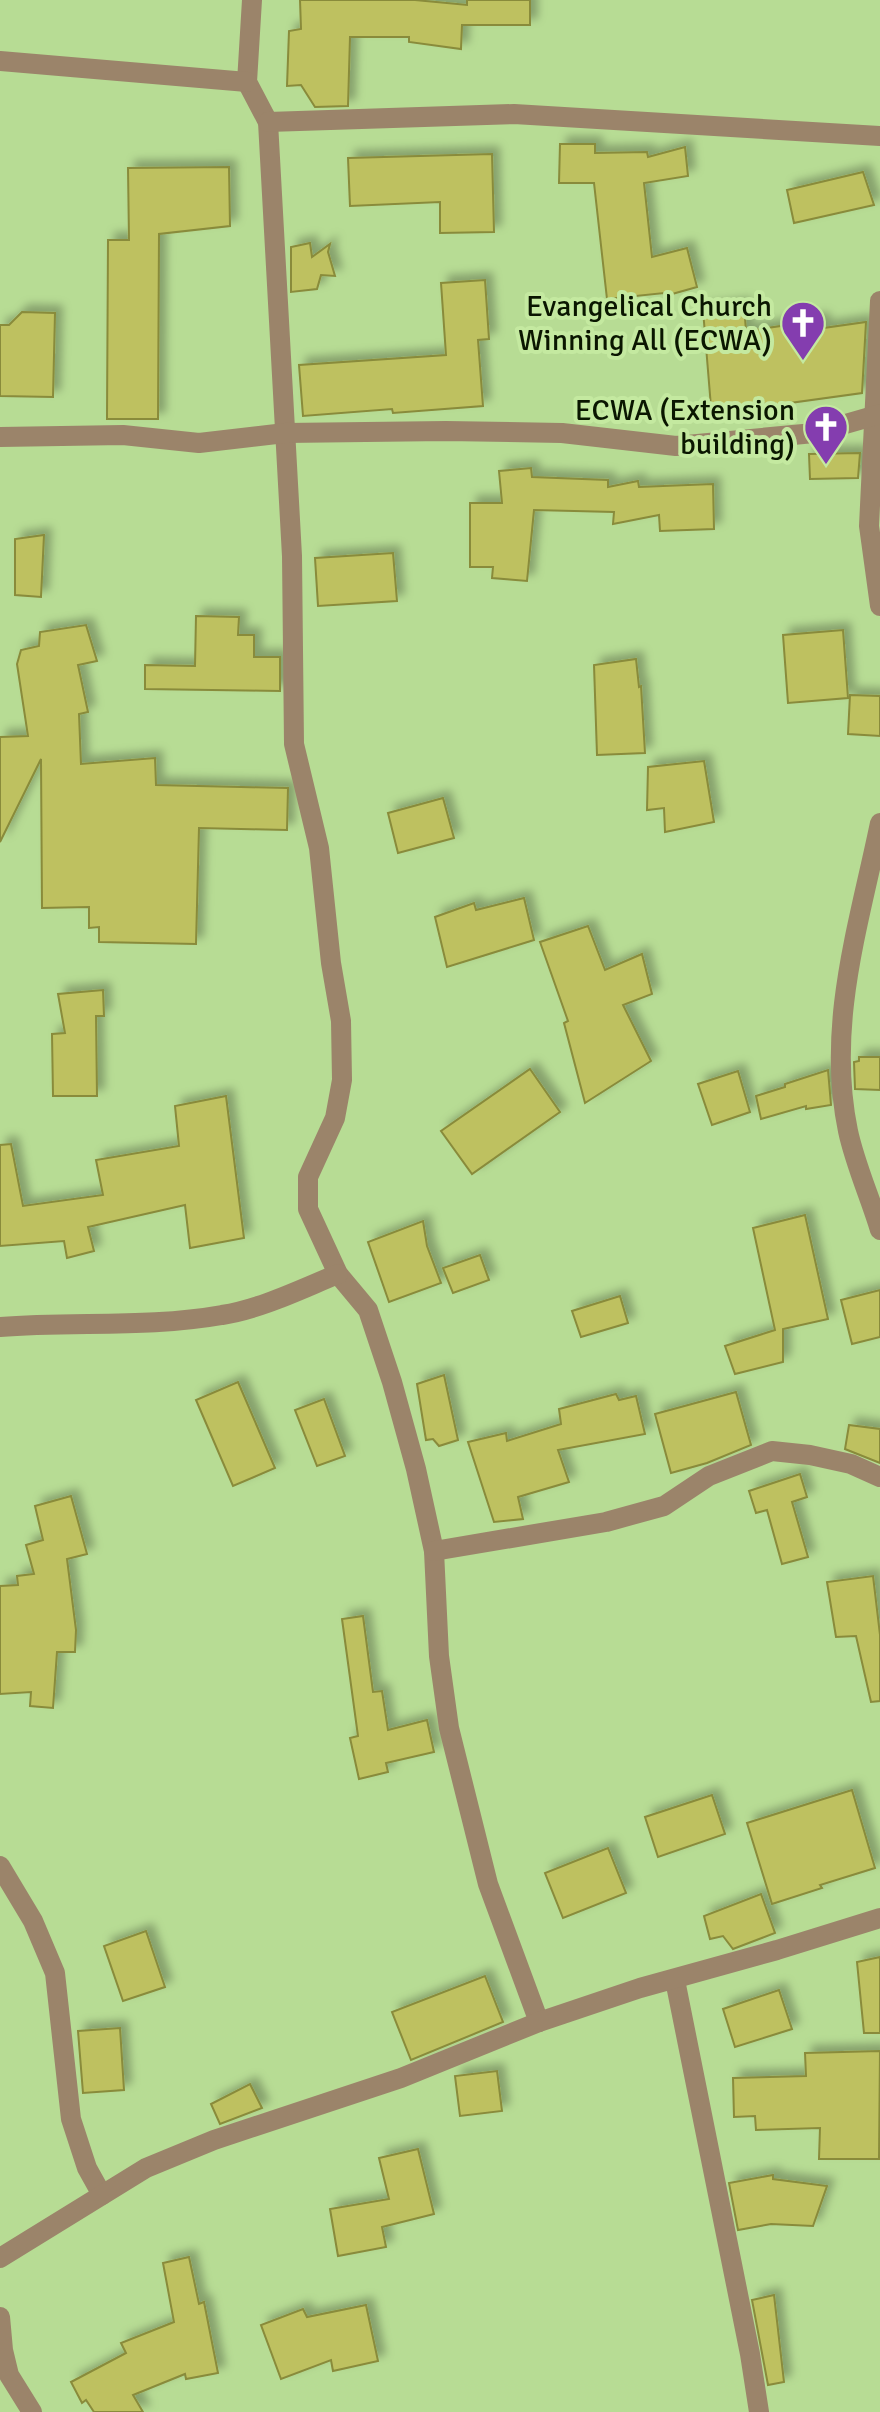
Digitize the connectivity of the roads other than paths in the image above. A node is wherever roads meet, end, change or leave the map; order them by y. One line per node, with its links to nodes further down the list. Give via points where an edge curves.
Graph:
1 (252, 0): 3 (street)
2 (0, 61): 3 (street)
3 (247, 82): 4 (street)
4 (268, 122): 5 (street, via 514,114); 8 (street)
5 (880, 136)
6 (880, 301): 7 (street)
7 (876, 416): 8 (street, via 814,433 676,446 562,433); 10 (street, via 869,526)
8 (285, 433): 9 (street, via 199,443 123,435); 13 (street, via 294,744 319,848 341,1021 342,1080 335,1118 308,1177 308,1209)
9 (0, 437)
10 (880, 606)
11 (880, 823): 12 (street, via 848,960 840,1029 848,1131)
12 (880, 1230)
13 (338, 1274): 14 (street, via 224,1315); 16 (street, via 368,1310 400,1411)
14 (0, 1327)
15 (880, 1477): 16 (street, via 851,1464 772,1451 709,1476 664,1506 606,1522)
16 (434, 1551): 20 (street, via 449,1728 488,1884)
17 (0, 1866): 21 (street, via 33,1921 55,1973 71,2119)
18 (880, 1918): 19 (street)
19 (675, 1980): 20 (street); 25 (street)
20 (539, 2022): 21 (street, via 401,2078 214,2140 146,2168)
21 (102, 2195): 22 (street)
22 (0, 2258)
23 (0, 2317): 24 (street, via 9,2375)
24 (32, 2412)
25 (759, 2412)

